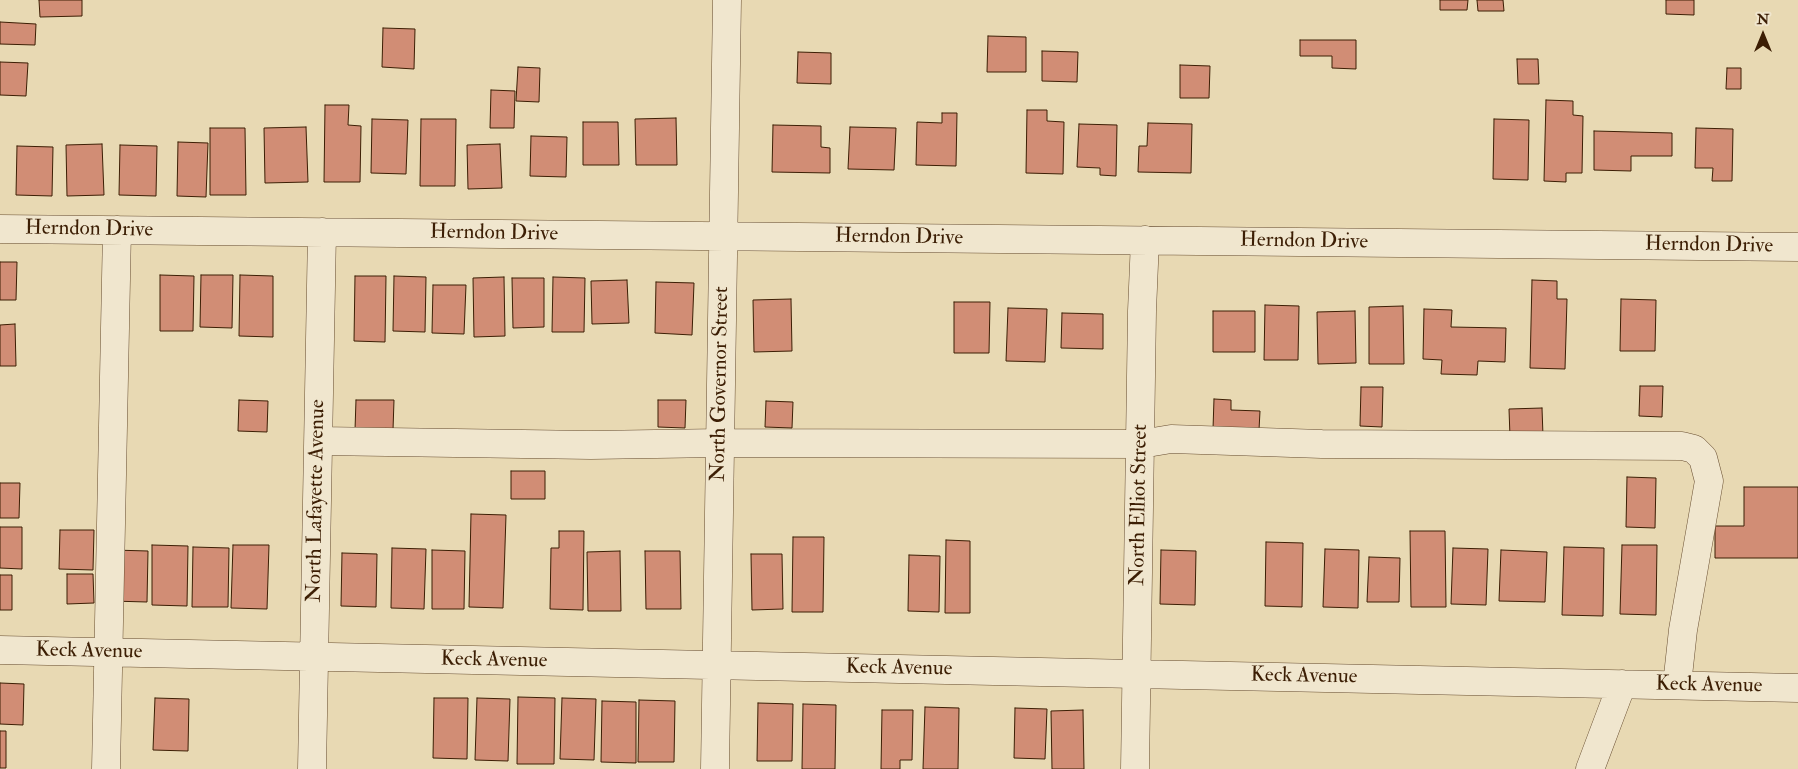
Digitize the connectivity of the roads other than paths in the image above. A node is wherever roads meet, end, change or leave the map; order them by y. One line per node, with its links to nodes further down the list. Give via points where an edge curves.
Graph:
1 (727, 0): 5 (street, North Governor Street)
2 (0, 229): 3 (street, Herndon Drive)
3 (118, 230): 4 (street, Herndon Drive); 12 (street)
4 (322, 232): 5 (street, Herndon Drive); 8 (street, North Lafayette Avenue)
5 (723, 236): 6 (street, Herndon Drive); 9 (street, North Governor Street)
6 (1145, 240): 7 (street, Herndon Drive); 10 (street, North Elliot Street)
7 (1798, 247)
8 (319, 441): 9 (street, via 591,445); 13 (street, North Lafayette Avenue)
9 (720, 443): 10 (street); 14 (street, North Governor Street)
10 (1141, 444): 15 (street, North Elliot Street); 17 (street, via 1171,438 1322,444 1682,446 1694,449 1703,458 1709,481 1683,630)
11 (0, 650): 12 (street, Keck Avenue)
12 (108, 653): 13 (street, Keck Avenue); 19 (street)
13 (314, 657): 14 (street, Keck Avenue); 20 (street, North Lafayette Avenue)
14 (716, 665): 15 (street, Keck Avenue); 21 (street, North Governor Street)
15 (1138, 674): 16 (street, Keck Avenue); 22 (street, North Elliot Street)
16 (1622, 684): 17 (street, Keck Avenue); 23 (street)
17 (1677, 685): 18 (street, Keck Avenue)
18 (1798, 688)
19 (106, 769)
20 (312, 769)
21 (715, 769)
22 (1135, 769)
23 (1590, 769)

